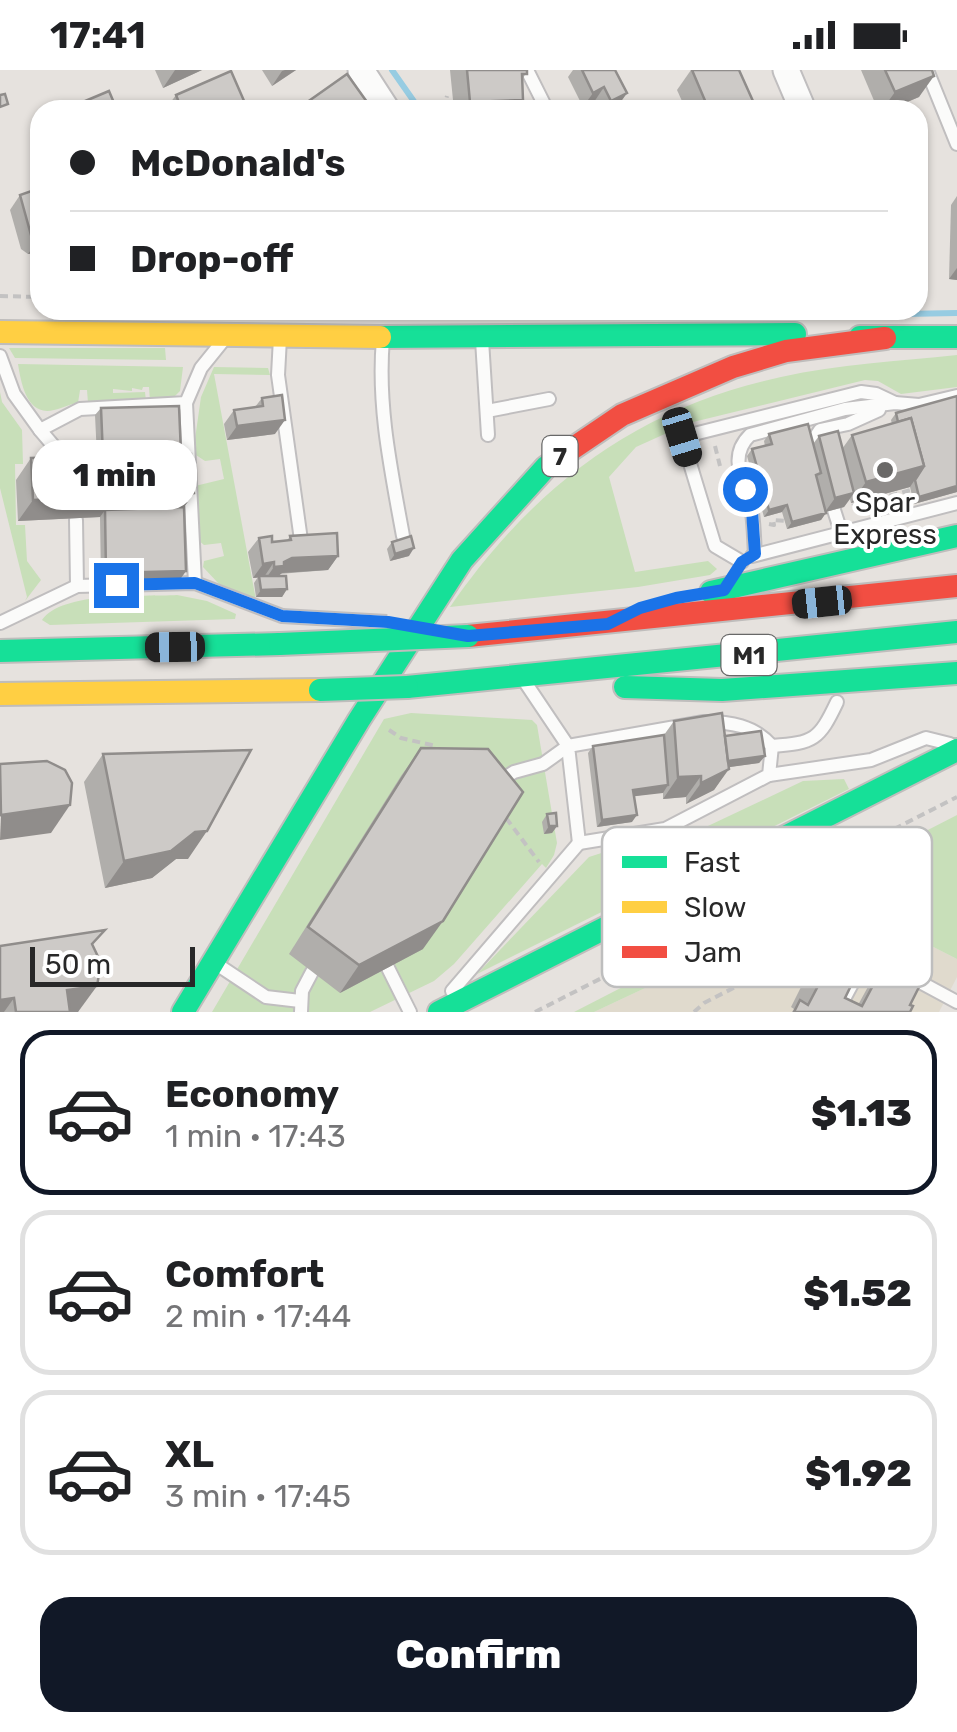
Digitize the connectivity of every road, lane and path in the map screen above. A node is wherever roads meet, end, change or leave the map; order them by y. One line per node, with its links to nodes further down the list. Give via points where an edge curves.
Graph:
1 (360, 70): 6 (street)
2 (527, 70): 8 (lane)
3 (786, 70): 9 (street)
4 (927, 70): 10 (lane)
5 (447, 96): 7 (path)
6 (380, 100)
7 (446, 100)
8 (541, 100)
9 (799, 100)
10 (957, 144)
11 (0, 296): 12 (path)
12 (30, 296)
13 (502, 320): 21 (street)
14 (883, 320): 22 (street)
15 (217, 331): 16 (main road); 17 (main road); 27 (lane)
16 (0, 332)
17 (280, 335): 18 (main road, via 304,330); 42 (lane, via 278,375)
18 (384, 336): 21 (main road); 40 (lane, via 380,379)
19 (720, 336): 21 (main road); 22 (main road); 24 (main road, via 738,348)
20 (957, 337): 22 (main road)
21 (492, 338): 29 (lane)
22 (885, 338): 24 (main road, 7)
23 (0, 356): 30 (lane, via 14,394)
24 (734, 367): 74 (main road, 7, via 592,433 546,467 504,511 462,560)
25 (957, 396): 28 (lane, via 918,406)
26 (549, 399): 29 (lane)
27 (186, 403): 30 (lane, via 80,409); 45 (lane)
28 (895, 403): 32 (lane, via 820,430); 43 (lane, via 845,410 744,441 738,467 752,511); 44 (lane, via 862,392 682,437 715,546)
29 (487, 412): 31 (lane)
30 (40, 430): 34 (lane)
31 (488, 435)
32 (816, 448)
33 (909, 476): 35 (path, via 912,490)
34 (75, 478)
35 (889, 496)
36 (957, 502): 39 (lane)
37 (834, 510): 39 (lane)
38 (76, 520): 46 (lane)
39 (841, 532): 43 (lane)
40 (404, 536)
41 (957, 536): 48 (main road)
42 (301, 540)
43 (755, 554): 44 (lane)
44 (742, 562): 48 (lane)
45 (195, 583): 46 (lane); 52 (lane, bridge, via 282,616 388,622)
46 (78, 586): 49 (lane)
47 (957, 586): 50 (main road, M1)
48 (724, 590): 50 (main road, via 640,608)
49 (0, 624)
50 (608, 624): 52 (main road, M1)
51 (957, 632): 55 (main road, M1)
52 (468, 636): 53 (main road, M1, bridge)
53 (0, 651)
54 (957, 673): 55 (main road, via 722,690)
55 (531, 676): 56 (main road, M1, bridge, via 407,688); 60 (lane)
56 (0, 694)
57 (837, 702): 61 (lane, via 810,742)
58 (401, 738): 59 (path)
59 (436, 746)
60 (568, 746): 61 (lane, via 704,722 746,726); 64 (lane); 71 (lane)
61 (772, 746): 63 (lane)
62 (957, 749): 63 (lane, via 926,738 871,760); 68 (main road)
63 (768, 775): 67 (lane)
64 (486, 793)
65 (957, 796): 69 (path)
66 (505, 817): 72 (path)
67 (667, 827)
68 (803, 827)
69 (896, 827)
70 (602, 839): 71 (lane)
71 (579, 843): 72 (lane)
72 (549, 878): 85 (lane)
73 (602, 929): 85 (main road)
74 (214, 962): 82 (lane, via 266,996); 83 (main road, 7)
75 (388, 968): 84 (lane)
76 (312, 972): 82 (lane)
77 (602, 977): 86 (path)
78 (736, 987): 87 (path)
79 (850, 987): 88 (lane)
80 (929, 987): 81 (lane)
81 (957, 1002)
82 (300, 1007)
83 (184, 1012)
84 (410, 1012)
85 (437, 1012)
86 (534, 1012)
87 (694, 1012)
88 (836, 1012)

